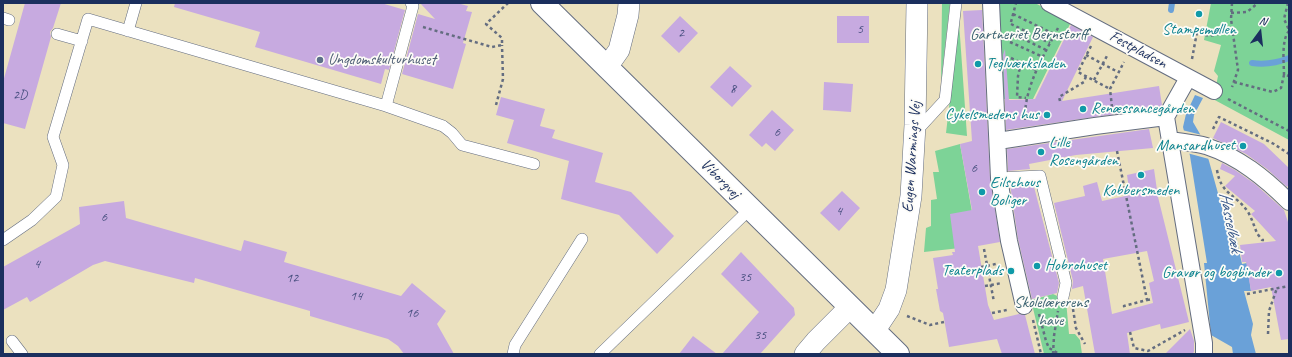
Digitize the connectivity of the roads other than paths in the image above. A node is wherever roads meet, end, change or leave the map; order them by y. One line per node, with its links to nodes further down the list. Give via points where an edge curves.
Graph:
1 (136, 3): 9 (lane)
2 (411, 3): 15 (lane, via 413,6 409,23)
3 (542, 3): 12 (street, Viborgvej)
4 (629, 3): 12 (street, via 619,50)
5 (916, 3): 17 (street, Eugen Warmings Vej)
6 (956, 3): 17 (lane, via 945,100 922,124)
7 (991, 3): 18 (street)
8 (1049, 3): 13 (street, Festpladsen)
9 (128, 31): 11 (lane, via 88,19); 15 (lane)
10 (57, 34): 11 (lane)
11 (82, 41): 25 (lane, via 53,137 63,165 56,197 32,220)
12 (607, 67): 23 (street, Viborgvej)
13 (1188, 78): 14 (street, Festpladsen); 16 (street)
14 (1214, 91)
15 (386, 106): 20 (lane, via 443,126 462,145)
16 (1166, 117): 18 (street); 19 (street)
17 (915, 125): 29 (street, Eugen Warmings Vej, via 911,196 896,290)
18 (998, 141): 21 (street)
19 (1177, 141): 22 (street, via 1206,146 1242,162 1271,184); 36 (street)
20 (534, 164)
21 (1000, 178): 26 (lane, via 1040,176 1066,283); 28 (street, via 1009,241)
22 (1289, 202)
23 (750, 209): 27 (street, Viborgvej); 34 (lane)
24 (582, 239): 33 (lane, via 515,345)
25 (3, 240)
26 (1063, 296)
27 (850, 307): 29 (street, Viborgvej); 31 (street)
28 (1028, 312)
29 (875, 330): 35 (street, Viborgvej)
30 (12, 342): 32 (lane)
31 (810, 348)
32 (22, 354)
33 (513, 354)
34 (600, 354)
35 (898, 354)
36 (1204, 354)

